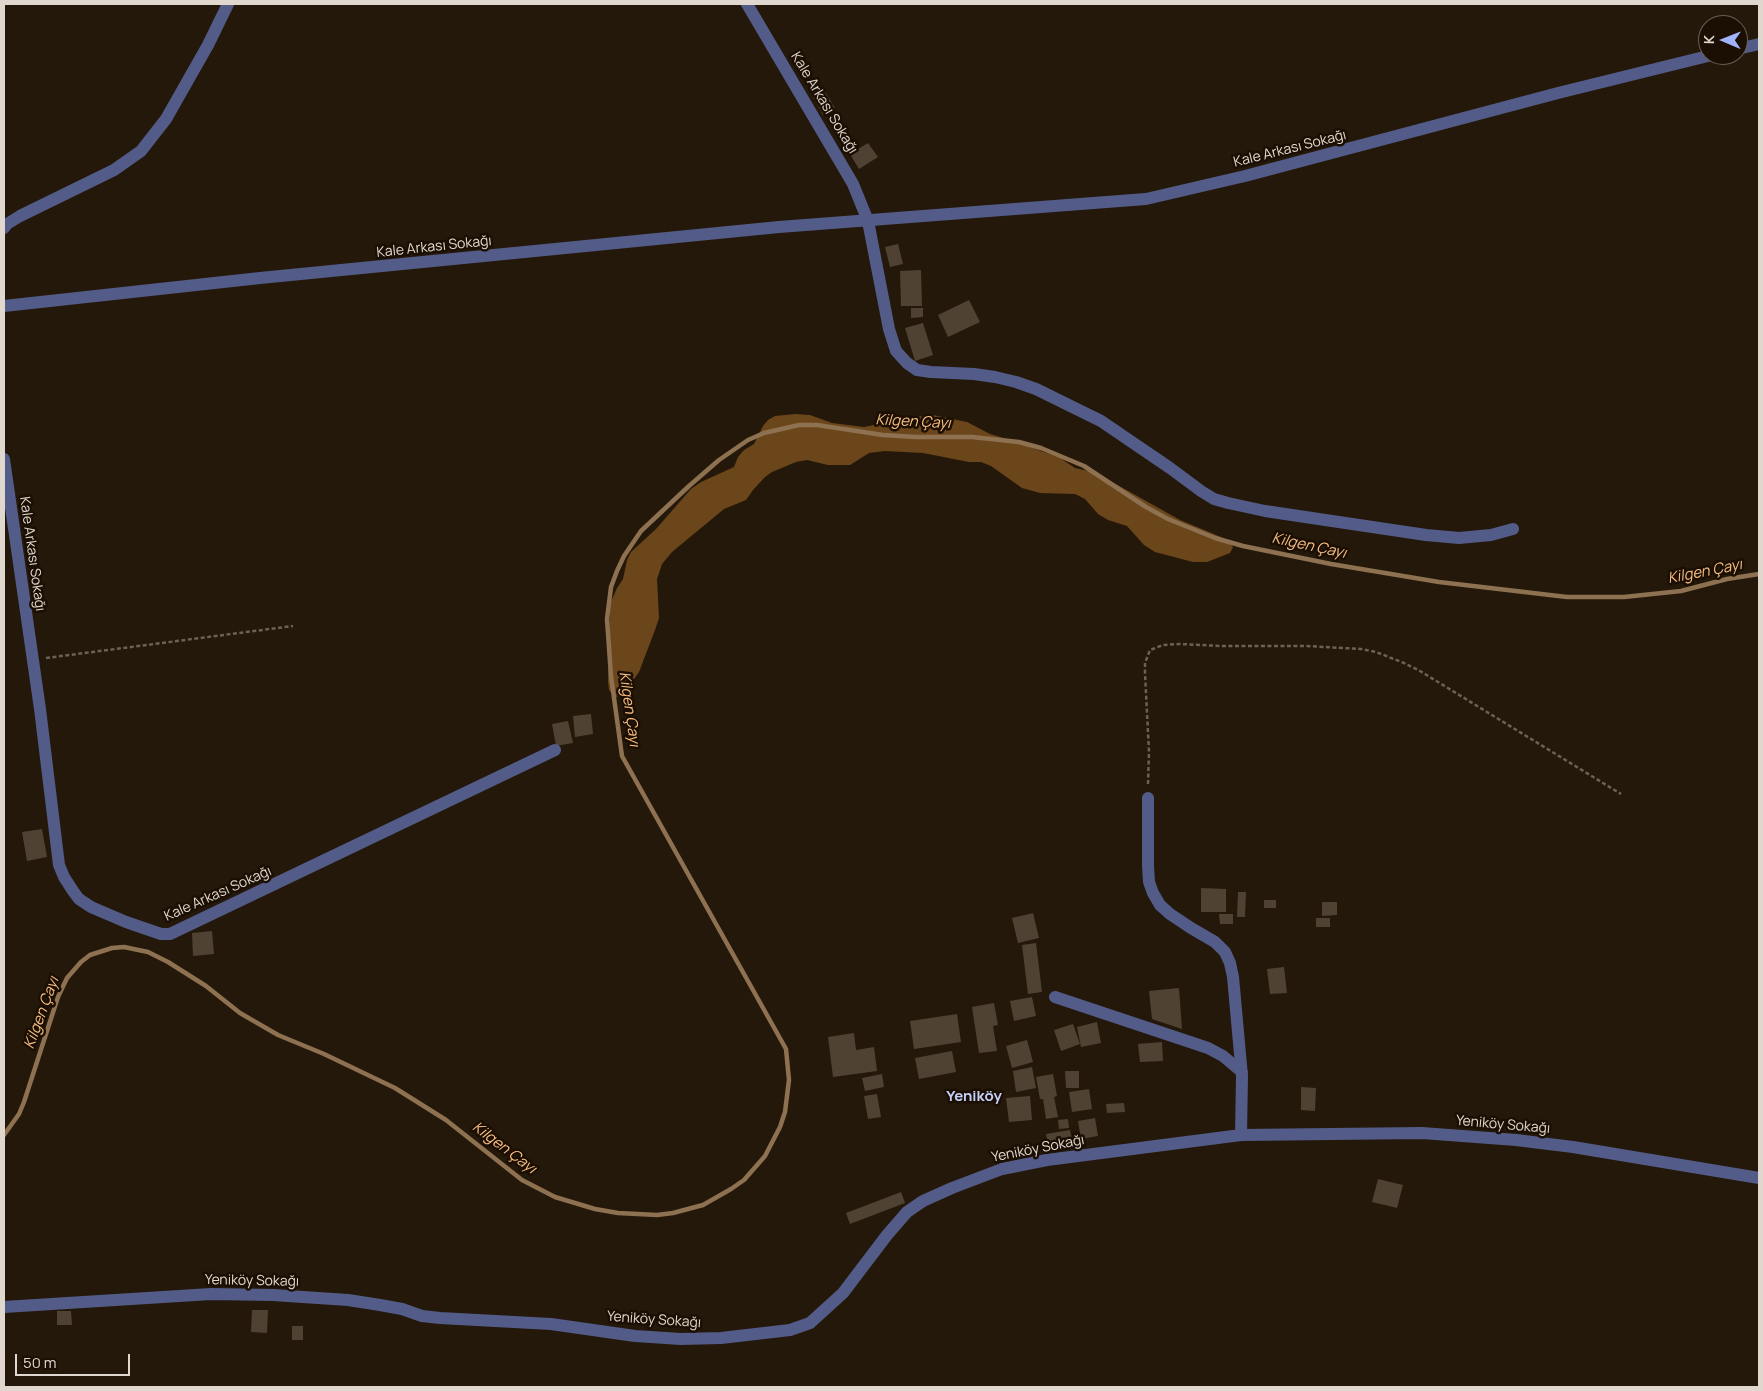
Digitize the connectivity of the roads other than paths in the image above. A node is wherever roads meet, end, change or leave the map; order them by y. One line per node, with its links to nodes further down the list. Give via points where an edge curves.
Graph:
1 (228, 4): 5 (street, via 166,119 141,151 114,170 20,216)
2 (747, 4): 4 (street, Kale Arkası Sokağı, via 842,163)
3 (1698, 59): 4 (street, Kale Arkası Sokağı, via 1146,199)
4 (868, 221): 6 (street, Kale Arkası Sokağı, via 260,278); 8 (street, via 896,351 917,370 995,377 1036,389 1101,421 1201,492 1228,504 1265,512 1459,538)
5 (4, 228)
6 (4, 306)
7 (4, 459): 9 (street, Kale Arkası Sokağı, via 61,871 79,899 90,907 161,934 170,934)
8 (1513, 529)
9 (555, 750)
10 (1148, 798): 12 (street, via 1151,888 1160,905 1170,914 1215,942 1225,952 1233,977)
11 (1055, 998): 12 (street, via 1208,1048)
12 (1242, 1072): 13 (street)
13 (1241, 1135): 14 (street, Yeniköy Sokağı, via 1422,1133 1516,1140); 15 (street, Yeniköy Sokağı, via 1047,1160 1002,1169 952,1188 907,1212 843,1293 810,1323 790,1330 755,1335 681,1339 635,1336 551,1324 422,1316 402,1309 348,1300 255,1294)
14 (1759, 1178)
15 (4, 1307)

